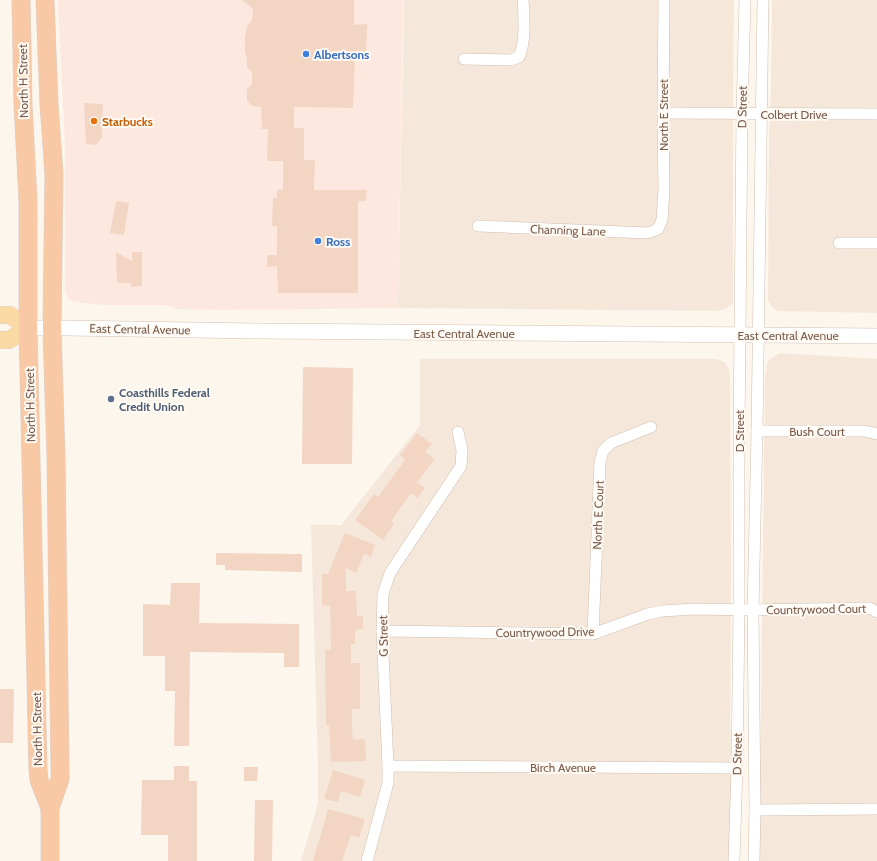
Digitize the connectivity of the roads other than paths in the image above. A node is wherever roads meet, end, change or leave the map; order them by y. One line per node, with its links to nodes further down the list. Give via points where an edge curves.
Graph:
1 (21, 0): 17 (highway, North H Street, via 28,200)
2 (46, 0): 18 (highway, North H Street, via 54,178)
3 (523, 0): 7 (street, via 522,50 519,57 511,60)
4 (664, 0): 8 (street, North E Street)
5 (745, 0): 9 (street, D Street)
6 (763, 0): 10 (street, D Street)
7 (464, 59)
8 (663, 113): 9 (street, Colbert Drive); 13 (street, North E Street, via 664,190 662,220)
9 (742, 113): 10 (street, Colbert Drive); 19 (street, D Street)
10 (762, 114): 11 (street, Colbert Drive); 20 (street, D Street)
11 (877, 114)
12 (478, 226): 13 (street, Channing Lane, via 648,233)
13 (658, 229)
14 (839, 243): 15 (street)
15 (877, 243)
16 (0, 315): 17 (main road, via 10,315)
17 (28, 328): 18 (main road, East Central Avenue); 22 (main road, via 10,340); 34 (highway, North H Street, via 38,774)
18 (52, 328): 19 (main road, East Central Avenue); 34 (highway, North H Street, via 60,779)
19 (740, 335): 20 (main road, East Central Avenue); 27 (street, D Street)
20 (758, 336): 21 (main road, East Central Avenue); 24 (street, D Street)
21 (877, 336)
22 (0, 340)
23 (652, 428): 31 (street, North E Court, via 611,443 603,451 600,462)
24 (757, 431): 26 (street, Bush Court, via 864,431); 28 (street, D Street)
25 (458, 432): 30 (street, G Street, via 462,450 461,466 390,573 383,594)
26 (877, 434)
27 (739, 610): 28 (street, Countrywood Drive); 31 (street, Countrywood Drive, via 662,611); 33 (street, D Street)
28 (753, 610): 29 (street, Countrywood Court, via 870,608); 35 (street, D Street)
29 (877, 612)
30 (382, 631): 31 (street, Countrywood Drive); 32 (street, G Street)
31 (593, 634)
32 (388, 766): 33 (street, Birch Avenue); 38 (street, G Street, via 388,783)
33 (737, 768): 39 (street, D Street)
34 (50, 808): 37 (highway, North H Street)
35 (755, 809): 36 (street); 40 (street, D Street)
36 (877, 809)
37 (50, 861)
38 (367, 861)
39 (734, 861)
40 (754, 861)

